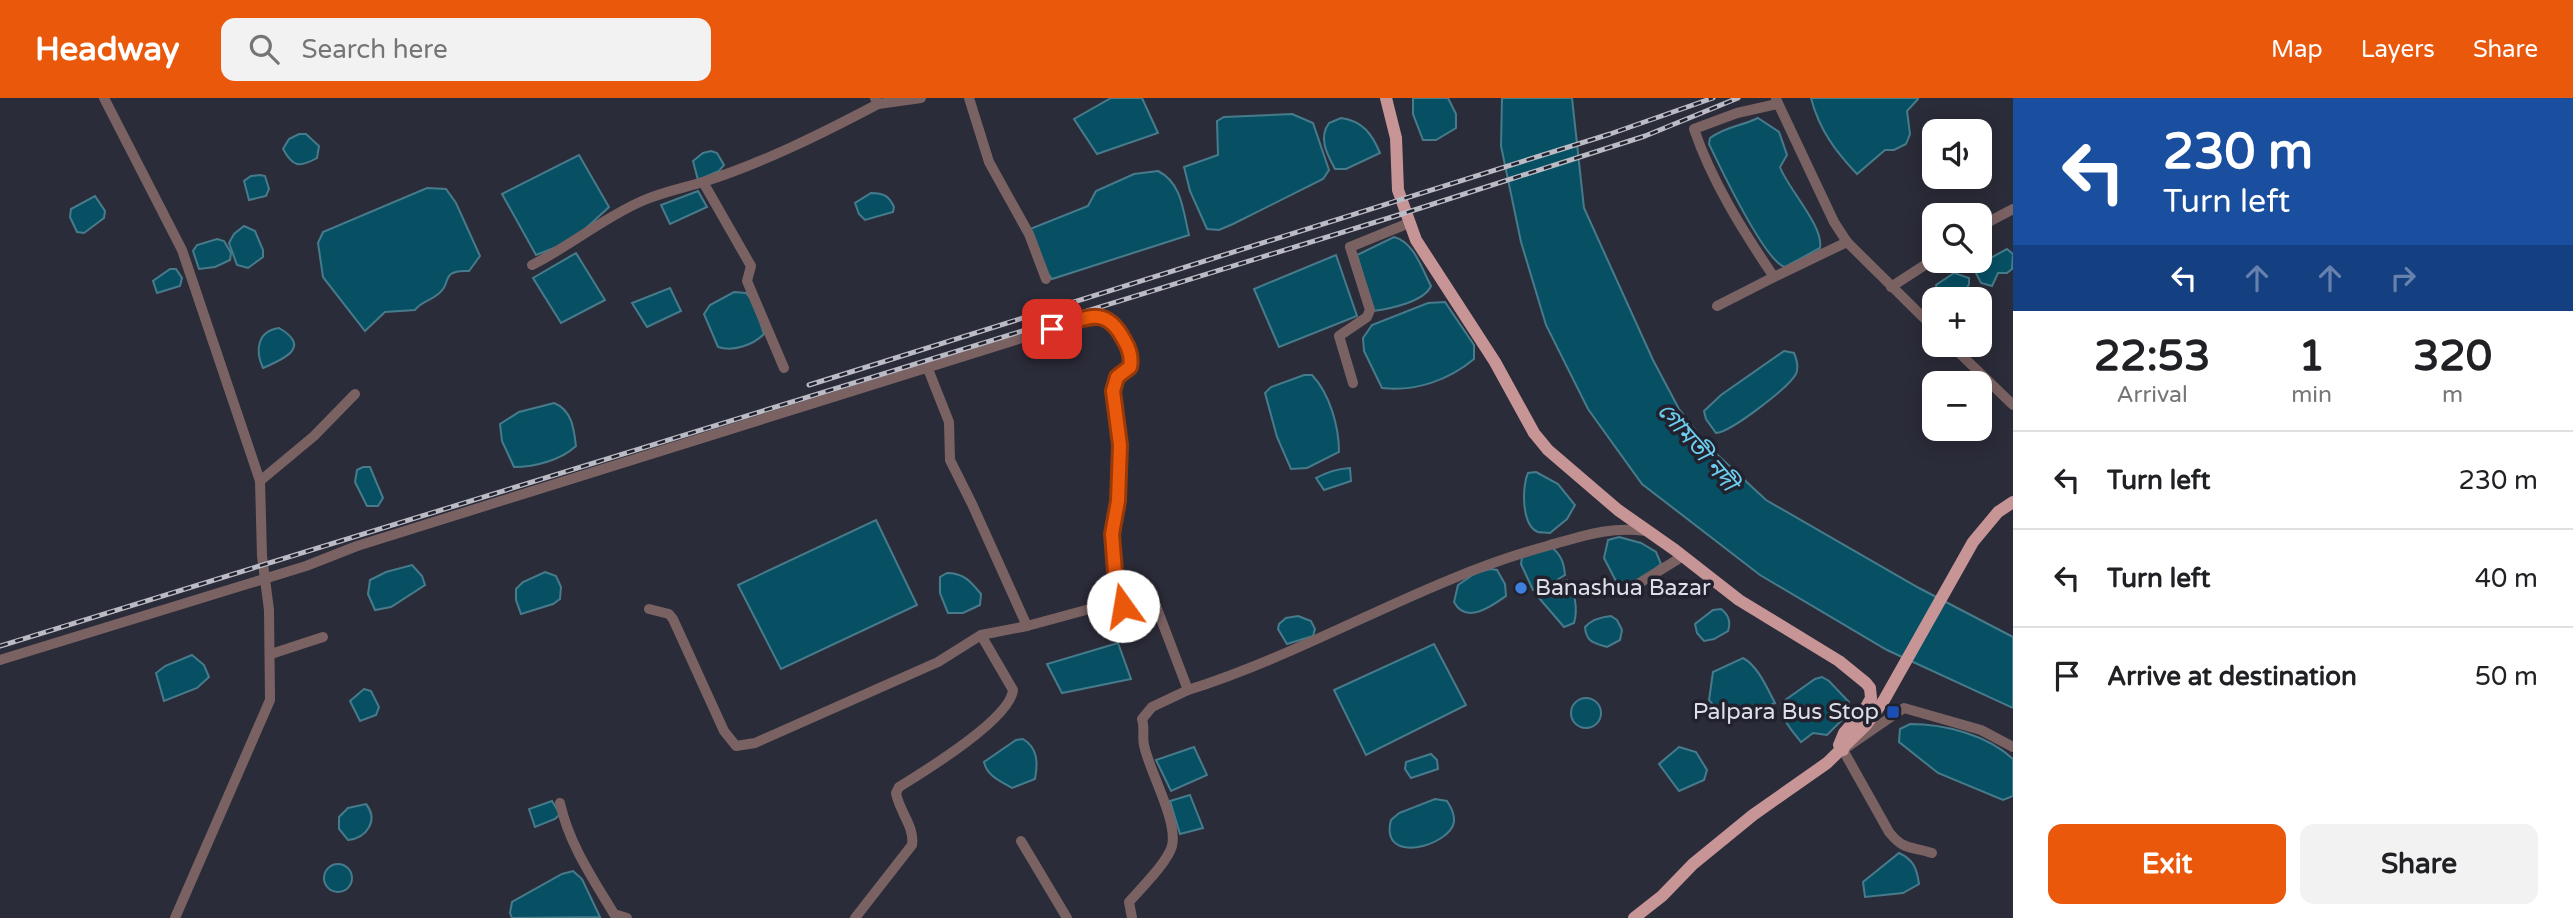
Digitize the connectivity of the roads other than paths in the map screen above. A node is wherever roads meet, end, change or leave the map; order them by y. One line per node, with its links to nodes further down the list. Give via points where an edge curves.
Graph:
1 (104, 98): 25 (street, via 182,250)
2 (922, 98): 5 (street)
3 (969, 98): 15 (street, via 989,162 1029,234)
4 (1386, 98): 10 (main road, via 1396,138 1398,190)
5 (877, 101): 7 (street, via 835,127)
6 (1776, 101): 11 (street); 14 (street, via 1694,129 1710,169)
7 (703, 182): 12 (street, via 641,201); 20 (street, via 751,266 747,281)
8 (2013, 209): 9 (street)
9 (1992, 220)
10 (1409, 223): 22 (street, via 1350,247 1370,310 1339,336); 27 (main road, via 1534,433 1556,458)
11 (1847, 242): 14 (street); 16 (street)
12 (532, 264)
13 (1922, 267): 16 (street)
14 (1774, 277): 17 (street)
15 (1046, 279)
16 (1891, 287): 18 (street)
17 (1717, 306)
18 (1922, 317)
19 (1963, 357): 24 (street)
20 (784, 369)
21 (928, 369): 29 (street, via 357,546); 31 (street, via 1090,317 1114,322 1131,361 1113,383 1120,445 1112,534); 33 (street, via 949,422 950,460)
22 (1353, 383)
23 (355, 394): 25 (street)
24 (2013, 405)
25 (260, 481): 29 (street)
26 (2013, 502): 40 (main road, via 1998,512 1973,542 1875,715)
27 (1647, 531): 28 (main road); 38 (street, via 1616,528 1527,551 1455,577 1229,677)
28 (1683, 556): 30 (street); 40 (main road, via 1739,600 1839,661 1866,683 1871,698 1844,733 1839,745)
29 (265, 579): 36 (street); 37 (street)
30 (1625, 592)
31 (1119, 601): 33 (street); 38 (street, via 1127,609 1156,606)
32 (649, 609): 34 (street, via 673,619 724,731 736,746 755,743 842,706 938,662)
33 (1027, 626): 34 (street)
34 (981, 635): 46 (street, via 1013,690 1012,699 950,754 899,787 897,800 911,830 912,845)
35 (323, 637): 36 (street)
36 (271, 654): 44 (street, via 270,700)
37 (0, 660)
38 (1188, 690): 48 (street, via 1152,707 1142,719 1146,731 1143,744 1172,838 1167,857 1129,902)
39 (2013, 747): 40 (street, via 1981,730 1904,708)
40 (1843, 750): 43 (street, via 1899,844); 49 (main road, via 1693,864)
41 (560, 803): 45 (street, via 568,835 614,914)
42 (1021, 841): 47 (street)
43 (1932, 853)
44 (175, 918)
45 (627, 918)
46 (855, 918)
47 (1067, 918)
48 (1132, 918)
49 (1634, 918)

